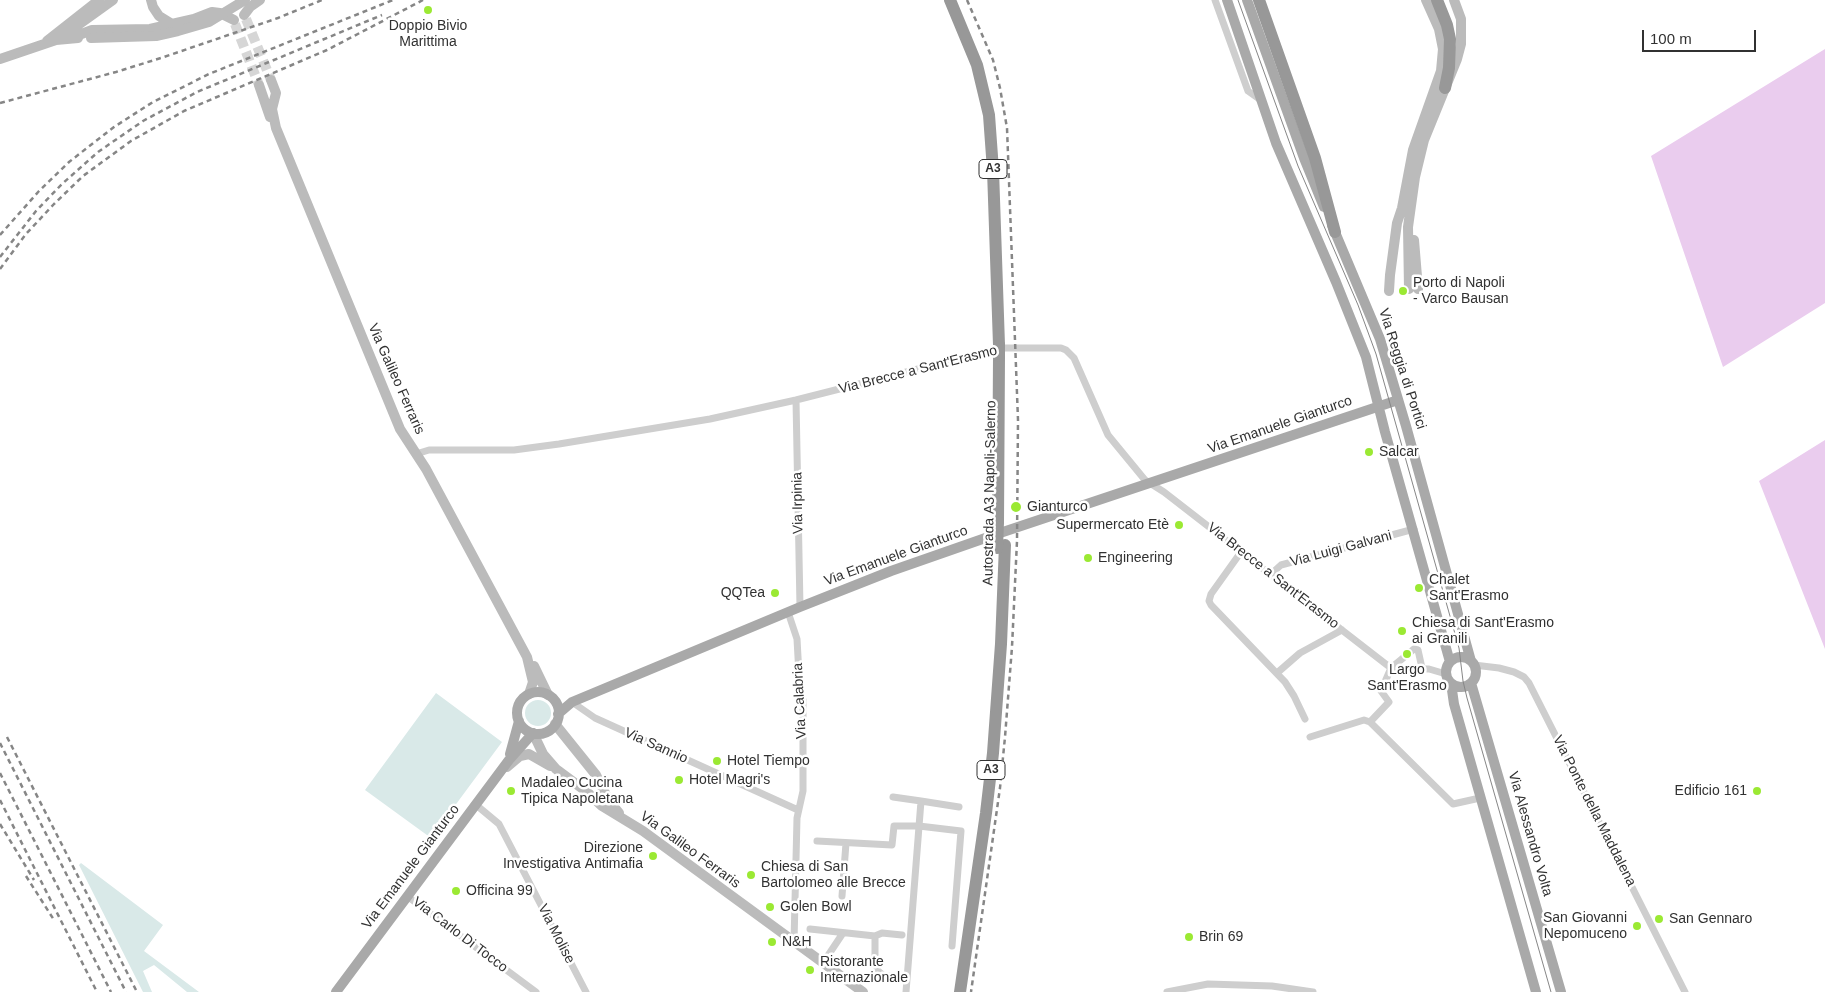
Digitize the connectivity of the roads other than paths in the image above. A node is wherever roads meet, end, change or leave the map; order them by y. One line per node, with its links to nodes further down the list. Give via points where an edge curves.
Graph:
1 (113, 0): 16 (main road)
2 (151, 0): 17 (main road, via 159,16)
3 (226, 0): 17 (main road, via 235,22 212,12)
4 (238, 0): 6 (main road, via 245,17 250,7)
5 (245, 0): 18 (main road, bridge, via 209,22 178,32)
6 (260, 0)
7 (950, 0): 31 (highway, Autostrada A3 Napoli-Salerno / A3, via 977,65 989,115)
8 (957, 0): 31 (highway, Autostrada A3 Napoli-Salerno / A3, via 983,62 996,114 1000,154)
9 (1215, 0): 25 (street, via 1248,91)
10 (1227, 0): 25 (main road)
11 (1247, 0): 28 (main road, Via Reggia di Portici)
12 (1259, 0): 28 (highway, via 1311,146)
13 (1426, 0): 27 (main road, via 1439,29 1443,49 1441,71 1413,150)
14 (1437, 0): 24 (highway, via 1447,25 1451,48)
15 (1454, 0): 24 (main road, via 1461,20 1461,44)
16 (99, 5): 19 (main road, via 81,24); 20 (main road)
17 (172, 24): 18 (main road, via 92,30)
18 (71, 38): 19 (main road)
19 (56, 40): 20 (main road)
20 (44, 43): 21 (main road)
21 (0, 59)
22 (271, 80): 26 (main road, Via Galileo Ferraris, via 275,91 272,109)
23 (259, 85): 26 (main road, Via Galileo Ferraris)
24 (1445, 88): 27 (main road, via 1424,140)
25 (1262, 101): 34 (main road, via 1291,179 1359,338)
26 (276, 128): 35 (main road, Via Galileo Ferraris, via 400,429)
27 (1406, 208): 29 (main road); 29 (main road, via 1397,223 1392,290); 30 (main road); 30 (main road, via 1413,289)
28 (1335, 232): 33 (main road, Via Reggia di Portici, via 1380,339)
29 (1397, 257): 30 (main road, via 1401,263)
30 (1408, 260)
31 (1003, 351): 38 (highway, Autostrada A3 Napoli-Salerno / A3)
32 (796, 400): 35 (street, Via Brecce a Sant'Erasmo, via 710,419 559,444 514,450 429,450); 36 (street, Via Brecce a Sant'Erasmo, via 993,350 1061,348 1074,358 1108,435); 41 (street, Via Irpinia)
33 (1398, 400): 34 (main road, Via Emanuele Gianturco); 46 (main road, Via Reggia di Portici)
34 (1379, 406): 36 (main road, Via Emanuele Gianturco); 37 (main road)
35 (416, 454): 44 (main road, Via Galileo Ferraris)
36 (1150, 483): 39 (street, Via Brecce a Sant'Erasmo); 41 (main road, Via Emanuele Gianturco, via 891,571)
37 (1414, 529): 40 (street, Via Luigi Galvani, via 1281,565); 45 (main road)
38 (1001, 547): 92 (highway, Autostrada A3 Napoli-Salerno / A3, via 980,812); 93 (highway, Autostrada A3 Napoli-Salerno / A3, via 1001,644 993,753)
39 (1241, 552): 40 (street, Via Brecce a Sant'Erasmo); 49 (street, via 1209,601)
40 (1271, 574): 43 (street, Via Brecce a Sant'Erasmo)
41 (800, 607): 42 (main road, Via Emanuele Gianturco)
42 (788, 612): 54 (main road, Via Emanuele Gianturco); 71 (street, Via Calabria, via 797,639 803,700 803,791)
43 (1342, 630): 47 (street, Via Brecce a Sant'Erasmo); 49 (street, via 1300,653)
44 (527, 657): 52 (main road, Via Galileo Ferraris, via 533,682); 53 (main road, Via Galileo Ferraris)
45 (1450, 662): 46 (main road, via 1462,657); 50 (main road)
46 (1473, 663): 51 (main road, via 1476,673); 99 (street, Via Ponte della Maddalena, via 1514,672 1529,683)
47 (1391, 668): 48 (street); 48 (street, via 1416,648); 58 (street, via 1380,691 1389,702)
48 (1422, 668): 50 (street)
49 (1277, 673): 56 (street, via 1289,687)
50 (1448, 678): 51 (main road, via 1460,687); 67 (main road)
51 (1471, 683): 98 (main road, Via Alessandro Volta)
52 (529, 694): 53 (main road, via 538,692); 57 (main road, via 518,706)
53 (551, 698): 54 (main road, Via Emanuele Gianturco); 55 (main road)
54 (572, 702): 55 (main road, Via Emanuele Gianturco); 71 (street, Via Sannio, via 595,718)
55 (557, 719): 59 (main road, via 546,732); 61 (main road, Via Galileo Ferraris)
56 (1305, 719)
57 (519, 721): 59 (main road); 62 (main road, Via Emanuele Gianturco)
58 (1370, 722): 60 (street, via 1366,719); 67 (street, via 1454,804)
59 (533, 733): 62 (main road, Via Emanuele Gianturco); 63 (main road, Via Galileo Ferraris, via 543,754)
60 (1310, 737)
61 (583, 759): 65 (main road, via 589,778 579,783); 72 (main road, Via Galileo Ferraris)
62 (509, 760): 64 (main road, Via Emanuele Gianturco)
63 (556, 769): 64 (main road, via 525,754); 65 (main road, Via Galileo Ferraris)
64 (494, 780): 69 (main road, Via Emanuele Gianturco)
65 (570, 780): 72 (main road, Via Galileo Ferraris)
66 (893, 797): 68 (street)
67 (1480, 798): 97 (main road)
68 (921, 801): 70 (street); 73 (street)
69 (475, 804): 76 (main road, Via Emanuele Gianturco); 89 (street, Via Molise, via 499,824)
70 (959, 806)
71 (798, 810): 82 (street, Via Calabria)
72 (623, 818): 82 (main road, Via Galileo Ferraris)
73 (919, 826): 75 (street, via 894,826 892,845); 83 (street, via 961,831); 91 (street)
74 (817, 841): 75 (street)
75 (846, 843): 77 (street)
76 (407, 896): 87 (main road, Via Emanuele Gianturco); 88 (street, Via Carlo Di Tocco)
77 (842, 896)
78 (810, 929): 79 (street)
79 (843, 933): 81 (street); 84 (street)
80 (902, 935): 81 (street, via 882,932)
81 (875, 936): 85 (street, via 878,971 884,976)
82 (794, 942): 84 (main road, Via Galileo Ferraris)
83 (952, 946)
84 (823, 963): 90 (main road, Via Galileo Ferraris)
85 (898, 976)
86 (1208, 984): 94 (street); 95 (street); 96 (street, via 1272,986)
87 (336, 992)
88 (536, 992)
89 (586, 992)
90 (863, 992)
91 (906, 992)
92 (953, 992)
93 (960, 992)
94 (1167, 992)
95 (1210, 992)
96 (1313, 992)
97 (1536, 992)
98 (1561, 992)
99 (1685, 992)

